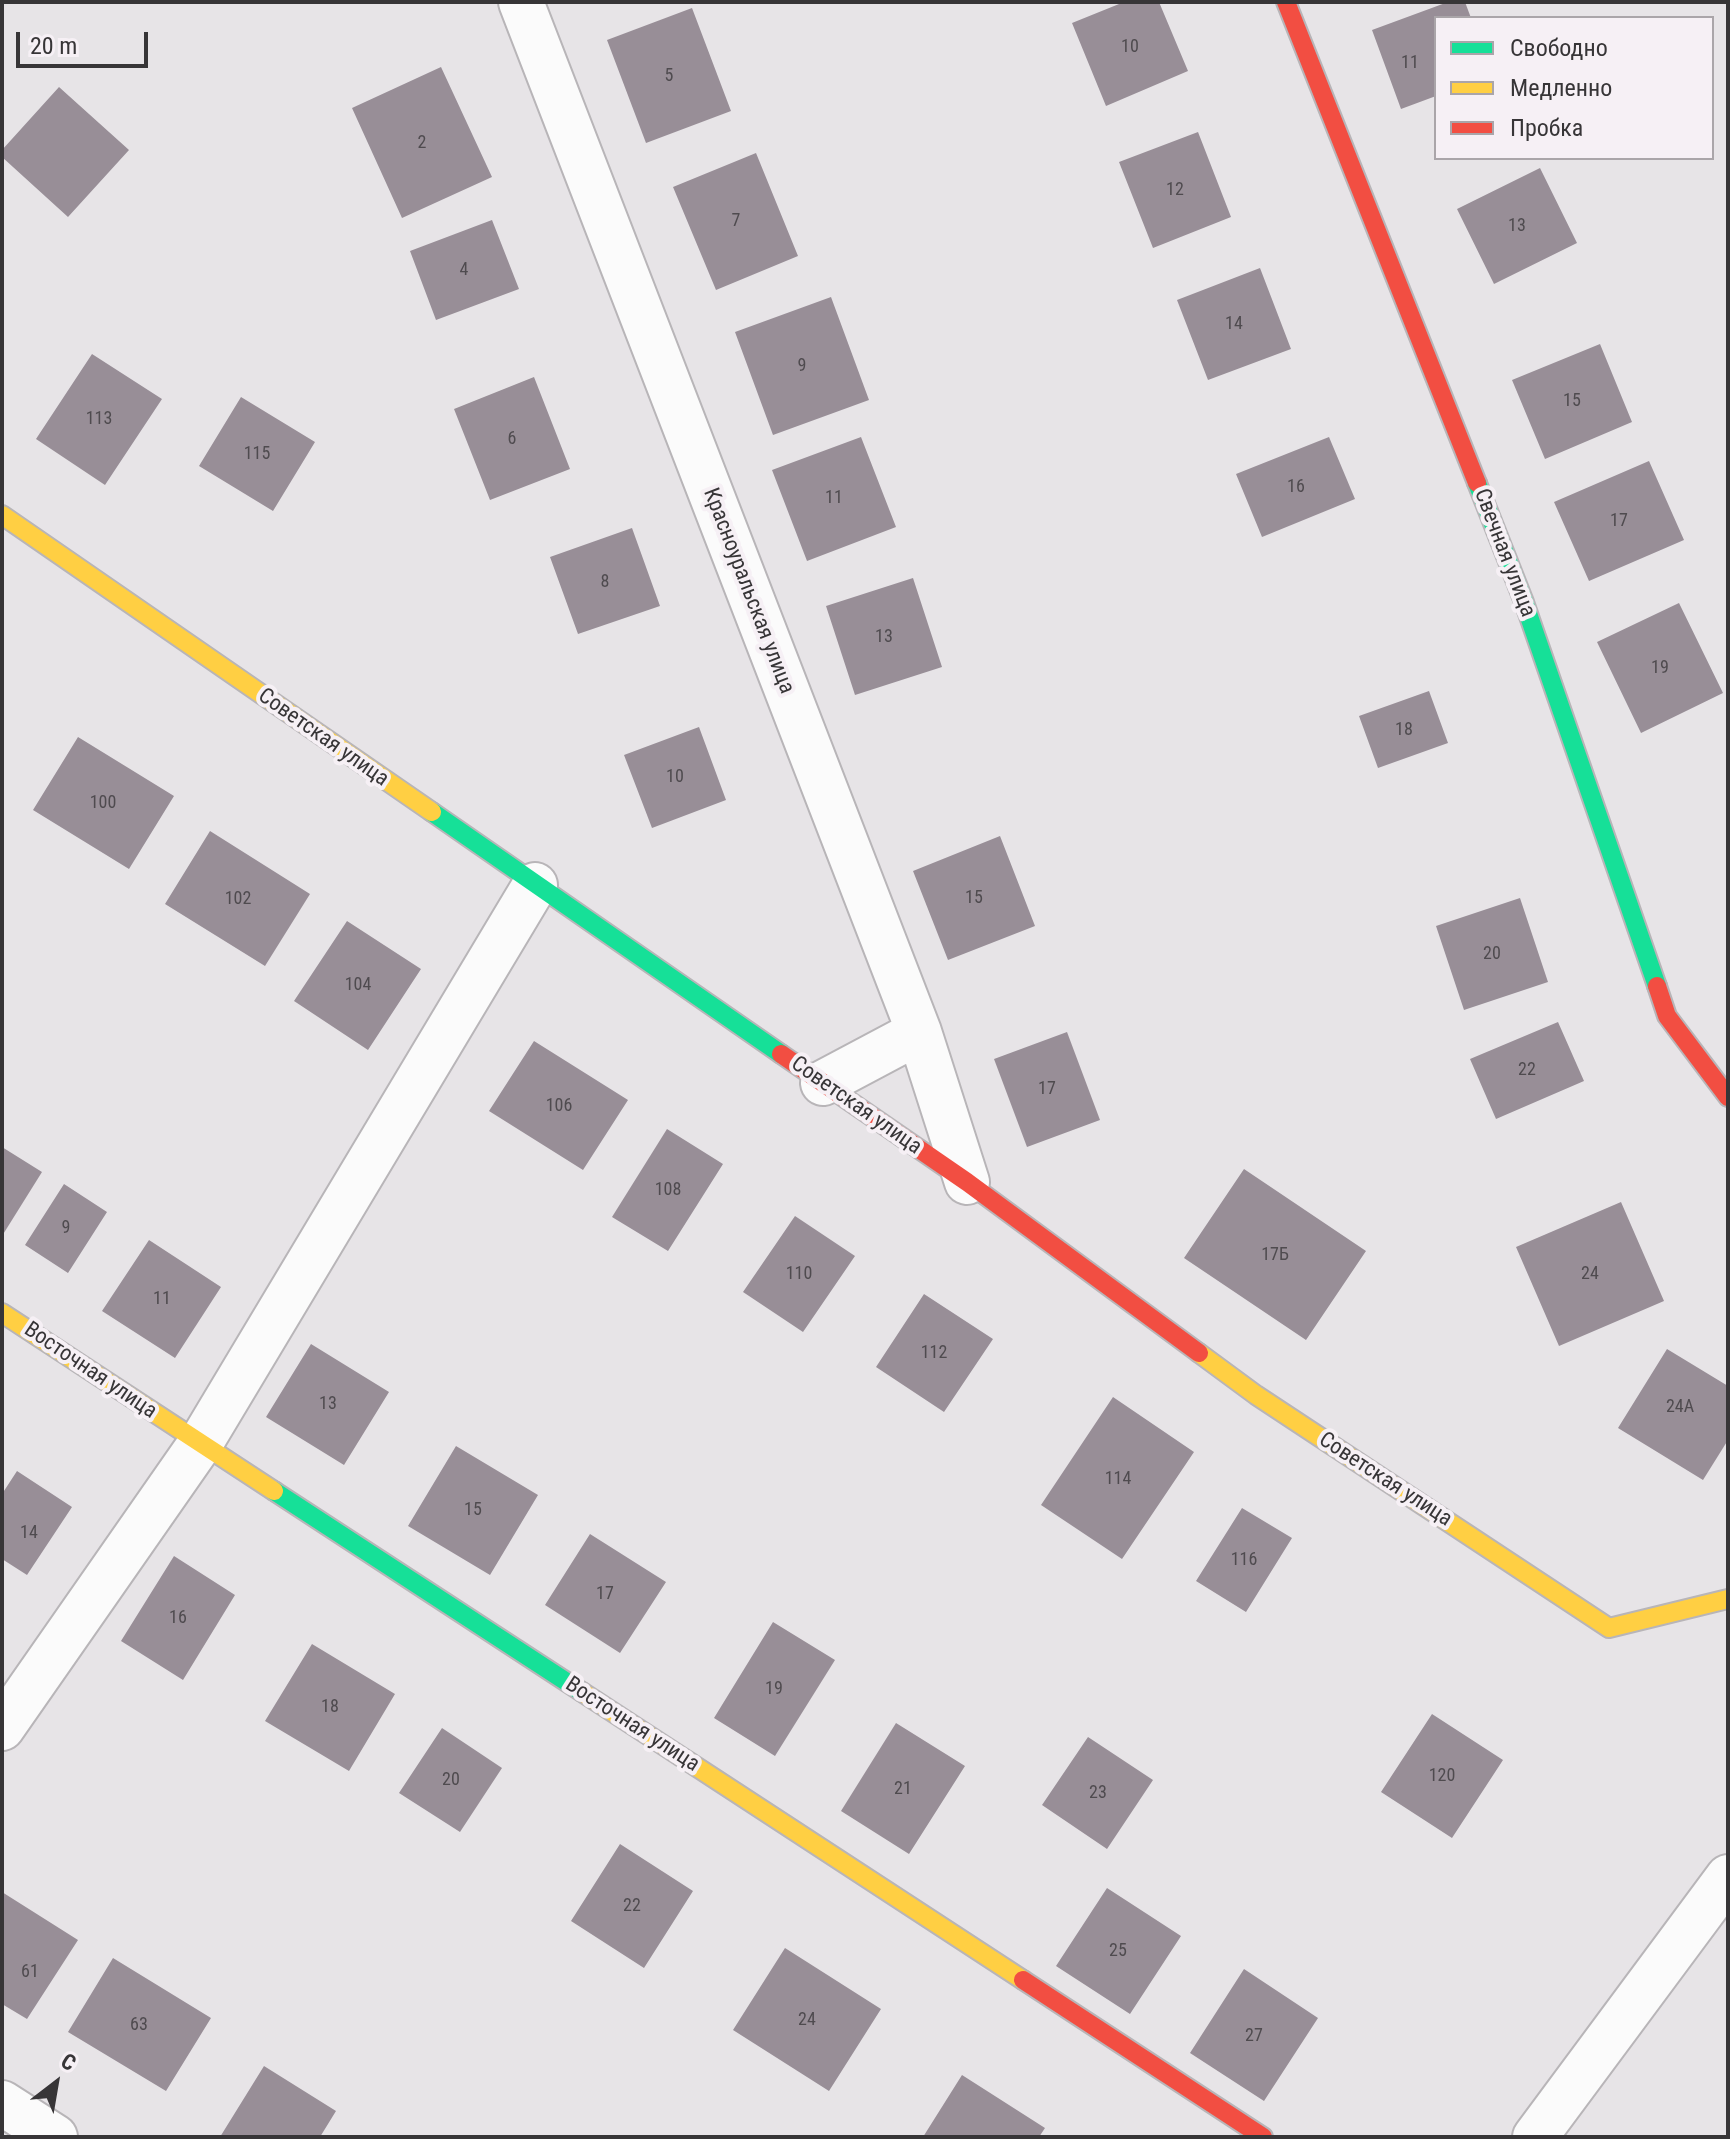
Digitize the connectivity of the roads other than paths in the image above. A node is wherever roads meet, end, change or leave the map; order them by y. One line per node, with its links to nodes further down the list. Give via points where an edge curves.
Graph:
1 (521, 2): 5 (street, Красноуральская улица)
2 (1286, 2): 7 (street, Свечная улица, via 1524,602 1667,1016)
3 (2, 515): 4 (street, Советская улица)
4 (535, 885): 6 (street, Советская улица); 10 (street)
5 (919, 1032): 6 (street); 8 (street, Красноуральская улица)
6 (823, 1083): 8 (street, Советская улица)
7 (1728, 1097)
8 (967, 1182): 11 (street, Советская улица, via 1256,1395 1609,1628)
9 (2, 1313): 10 (street, Восточная улица)
10 (200, 1444): 12 (street); 16 (street, Восточная улица)
11 (1728, 1599)
12 (2, 1728)
13 (1728, 1877): 17 (street)
14 (2, 2103): 15 (street)
15 (55, 2137)
16 (1263, 2137)
17 (1535, 2137)

